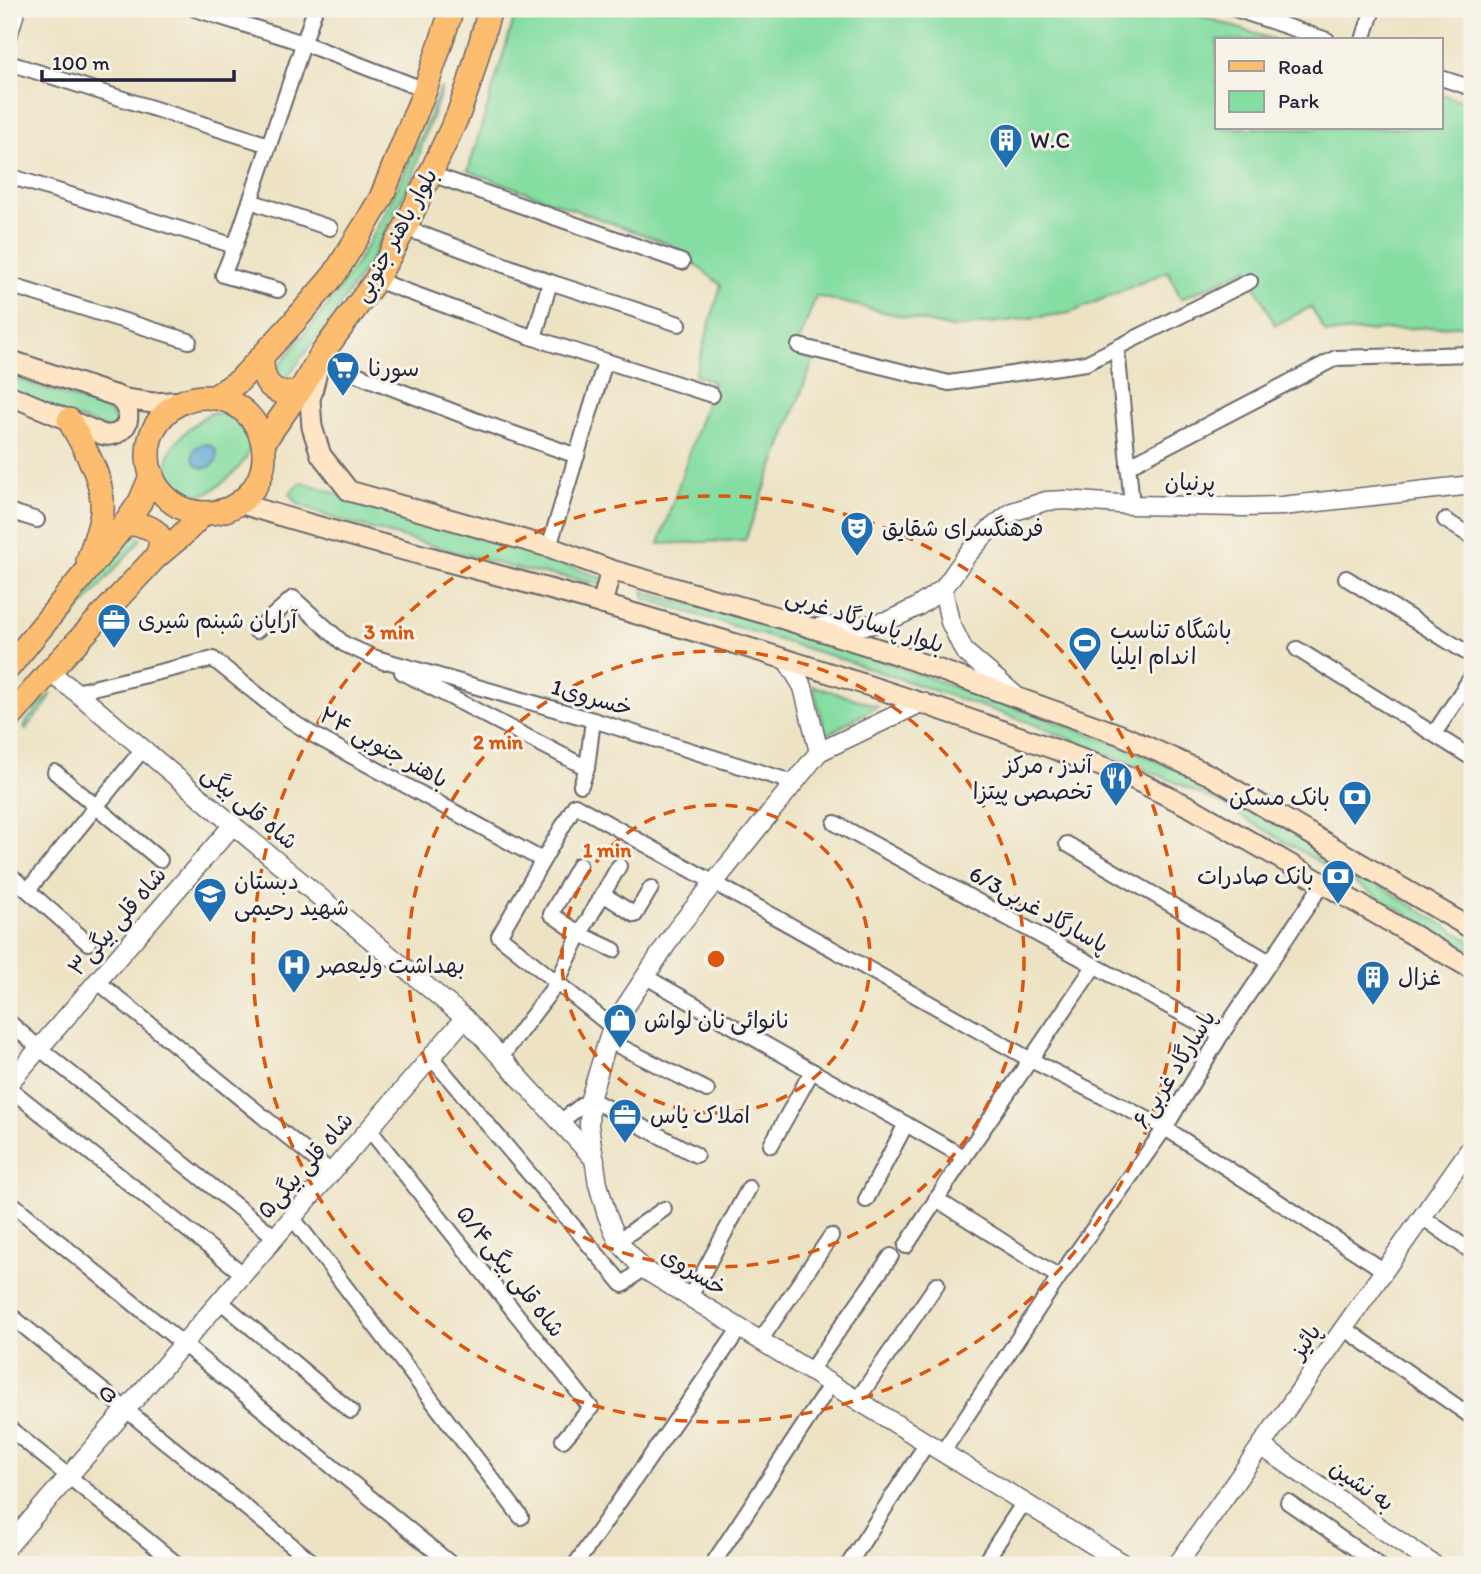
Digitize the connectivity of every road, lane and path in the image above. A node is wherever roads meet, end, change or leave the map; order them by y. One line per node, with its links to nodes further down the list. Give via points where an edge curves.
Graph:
1 (16, 9): 8 (street)
2 (195, 9): 11 (street)
3 (315, 9): 11 (street)
4 (452, 9): 15 (main road, بلوار باهنر جنوبی)
5 (490, 9): 17 (main road, بلوار باهنر جنوبی, via 458,115)
6 (1236, 9): 9 (street)
7 (1373, 9): 10 (street)
8 (9, 32)
9 (1321, 38)
10 (1364, 38)
11 (303, 43): 15 (street); 16 (street)
12 (9, 63): 16 (street)
13 (1442, 78): 14 (street)
14 (1472, 88)
15 (425, 90): 35 (main road, بلوار باهنر جنوبی, via 367,222 334,275)
16 (269, 145): 19 (street)
17 (431, 174): 21 (main road, بلوار باهنر جنوبی); 23 (street)
18 (9, 176): 22 (street)
19 (250, 201): 20 (street); 22 (street)
20 (330, 229)
21 (405, 229): 24 (main road, بلوار باهنر جنوبی); 26 (street)
22 (235, 246): 28 (street, via 223,275)
23 (682, 262)
24 (376, 280): 30 (street); 36 (main road, بلوار باهنر جنوبی)
25 (1250, 281): 33 (street)
26 (550, 282): 29 (street); 30 (street)
27 (9, 285): 31 (street)
28 (278, 290)
29 (679, 324)
30 (534, 338): 38 (street)
31 (188, 341)
32 (799, 346): 33 (street, via 949,383 1086,363)
33 (1117, 348): 48 (street)
34 (1472, 354): 48 (street, via 1336,358)
35 (262, 357): 39 (main road, via 261,370 275,391); 43 (main road, بلوار باهنر جنوبی, via 239,381)
36 (321, 357): 39 (main road, بلوار باهنر جنوبی); 47 (street, via 474,420); 59 (main road, بلوار پاسارگاد غربی, via 310,400 312,427 321,455 349,491)
37 (9, 360): 41 (main road)
38 (605, 362): 42 (street); 47 (street)
39 (299, 392): 46 (main road, بلوار باهنر جنوبی)
40 (9, 395): 45 (main road)
41 (115, 395): 44 (main road, via 153,403); 45 (main road, via 127,415 120,433 102,435)
42 (712, 395)
43 (213, 398): 44 (main road); 46 (main road, via 240,408 251,418)
44 (185, 401): 49 (main road, via 159,421 152,435 148,451)
45 (69, 420): 62 (main road, via 101,487 102,517)
46 (263, 443): 51 (main road, via 260,477)
47 (577, 456): 59 (street)
48 (1128, 466): 52 (street)
49 (152, 474): 54 (main road, via 173,502); 57 (main road)
50 (1472, 485): 52 (street, پرنیان, via 1282,506)
51 (239, 503): 54 (main road); 65 (main road)
52 (1132, 505): 64 (street, پرنیان, via 1046,501 1012,512 982,537)
53 (9, 511): 55 (street)
54 (204, 513): 60 (main road)
55 (37, 520)
56 (1445, 520): 58 (street)
57 (125, 524): 60 (main road, via 155,530 161,548); 62 (main road)
58 (1472, 537)
59 (549, 547): 61 (main road, بلوار پاسارگاد غربی)
60 (156, 557): 73 (main road)
61 (611, 570): 65 (main road); 66 (main road, بلوار پاسارگاد غربی)
62 (83, 575): 72 (main road)
63 (1346, 578): 69 (street)
64 (943, 590): 66 (street, via 890,620); 76 (street, via 950,622 964,651)
65 (602, 604): 71 (main road)
66 (808, 627): 76 (main road, بلوار پاسارگاد غربی)
67 (256, 631): 70 (street, via 293,598 344,644)
68 (1297, 649): 80 (street)
69 (1472, 656)
70 (376, 659): 79 (street, خسروى1); 84 (street)
71 (786, 659): 77 (main road); 82 (street, via 803,687)
72 (9, 667)
73 (49, 672): 75 (street, شاه قلی بیگی); 78 (main road)
74 (1472, 676): 80 (street)
75 (76, 692): 81 (street, شاه قلی بیگی); 93 (street, ۲۴ باهنر جنوبی, via 213,659 310,733)
76 (1017, 697): 102 (main road, بلوار پاسارگاد غربی, via 1121,734 1210,775)
77 (923, 702): 82 (street); 98 (main road, via 1123,775 1192,808)
78 (9, 719)
79 (593, 720): 84 (street); 86 (street, خسروى1)
80 (1434, 734): 83 (street)
81 (143, 749): 88 (street); 90 (street, شاه قلی بیگی)
82 (819, 752): 86 (street, خسروى)
83 (1472, 758)
84 (587, 768): 87 (street)
85 (55, 772): 88 (street)
86 (795, 783): 97 (street, خسروى)
87 (581, 785)
88 (96, 806): 92 (street); 100 (street)
89 (835, 823): 107 (street, پاسارگاد غربی6/3)
90 (233, 825): 110 (street, شاه قلی بیگی۳); 112 (street, شاه قلی بیگی)
91 (1067, 844): 106 (street)
92 (160, 860)
93 (542, 860): 97 (street, via 575,805); 111 (street, via 499,936)
94 (579, 865): 103 (street, via 551,914)
95 (619, 866): 101 (street)
96 (9, 874): 100 (street)
97 (714, 882): 109 (street, خسروى); 119 (street)
98 (1323, 883): 106 (street, پاسارگاد غربی۶); 108 (main road)
99 (651, 888): 101 (street, via 635,915)
100 (28, 890): 104 (street)
101 (603, 894): 103 (street)
102 (1472, 929)
103 (580, 934): 105 (street); 111 (street)
104 (88, 943)
105 (614, 950)
106 (1270, 962): 115 (street, پاسارگاد غربی۶)
107 (1095, 965): 115 (street, پاسارگاد غربی6/3); 119 (street)
108 (1472, 969)
109 (646, 977): 114 (street, خسروى); 120 (street)
110 (97, 981): 116 (street, شاه قلی بیگی۳); 133 (street)
111 (557, 983): 114 (street); 118 (street)
112 (465, 1018): 117 (street, شاه قلی بیگی۵); 118 (street, شاه قلی بیگی)
113 (9, 1022): 116 (street)
114 (609, 1033): 122 (street); 123 (street, خسروى)
115 (1221, 1035): 126 (street, پاسارگاد غربی۶)
116 (39, 1048): 121 (street, شاه قلی بیگی۳); 142 (street)
117 (431, 1057): 127 (street, شاه قلی بیگی۵); 147 (street, via 623,1285)
118 (501, 1057): 124 (street, شاه قلی بیگی)
119 (1031, 1060): 126 (street); 131 (street)
120 (812, 1071): 125 (street); 128 (street)
121 (9, 1085): 149 (street)
122 (707, 1090)
123 (590, 1099): 124 (street); 130 (street); 132 (street, خسروى)
124 (560, 1122): 132 (street, شاه قلی بیگی)
125 (906, 1124): 131 (street); 136 (street)
126 (1165, 1128): 148 (street); 150 (street, پاسارگاد غربی۶)
127 (369, 1129): 133 (street, شاه قلی بیگی۵); 166 (street, شاه قلی بیگی۵/۴, via 591,1408)
128 (771, 1145)
129 (1472, 1146): 140 (street, پائیز)
130 (696, 1155)
131 (964, 1157): 135 (street)
132 (594, 1160): 143 (street, خسروى)
133 (331, 1172): 139 (street, شاه قلی بیگی۵)
134 (749, 1188): 152 (street)
135 (936, 1199): 144 (street); 150 (street)
136 (866, 1200)
137 (9, 1201): 158 (street)
138 (664, 1209): 143 (street)
139 (292, 1217): 142 (street, شاه قلی بیگی۵); 172 (street)
140 (1422, 1217): 145 (street); 148 (street, پائیز)
141 (831, 1236): 157 (street)
142 (275, 1237): 149 (street, شاه قلی بیگی۵)
143 (618, 1241): 147 (street, خسروى)
144 (906, 1246)
145 (1472, 1252)
146 (891, 1256): 159 (street)
147 (642, 1268): 152 (street, خسروى)
148 (1385, 1270): 156 (street, پائیز)
149 (243, 1274): 153 (street, شاه قلی بیگی۵)
150 (1059, 1277): 168 (street, پاسارگاد غربی۶)
151 (937, 1284): 161 (street)
152 (690, 1297): 155 (street, خسروى)
153 (220, 1301): 158 (street, شاه قلی بیگی۵); 163 (street)
154 (9, 1314): 162 (street)
155 (740, 1328): 157 (street, خسروى); 177 (street)
156 (1344, 1328): 164 (street); 167 (street, پائیز)
157 (760, 1340): 159 (street, خسروى)
158 (183, 1344): 162 (street, ۵); 176 (street)
159 (810, 1371): 160 (street, خسروى)
160 (831, 1384): 161 (street, خسروى); 178 (street)
161 (857, 1400): 168 (street, خسروى)
162 (126, 1410): 169 (street, ۵); 175 (street)
163 (351, 1411)
164 (1472, 1417)
165 (9, 1428): 169 (street)
166 (563, 1440)
167 (1261, 1446): 182 (street, پائیز); 184 (street, به نشین)
168 (934, 1448): 170 (street, خسروى); 179 (street, پاسارگاد غربی۶)
169 (68, 1476): 173 (street, ۵); 174 (street)
170 (1024, 1503): 180 (street); 181 (street, خسروى)
171 (1289, 1503): 183 (street)
172 (521, 1517)
173 (9, 1545)
174 (178, 1565)
175 (316, 1565)
176 (452, 1565)
177 (575, 1565)
178 (712, 1565)
179 (848, 1565)
180 (983, 1565)
181 (1126, 1565)
182 (1177, 1565)
183 (1379, 1565)
184 (1434, 1565)

